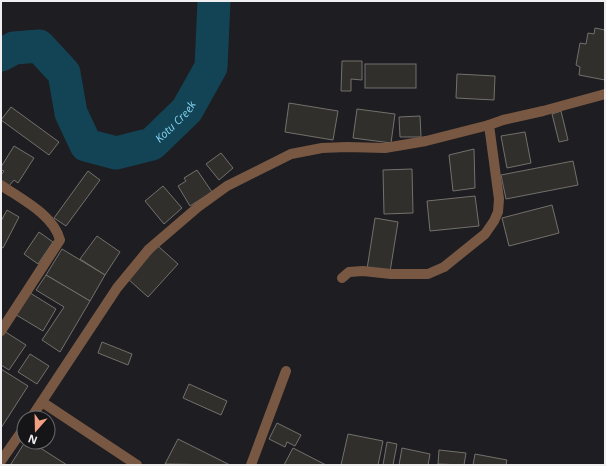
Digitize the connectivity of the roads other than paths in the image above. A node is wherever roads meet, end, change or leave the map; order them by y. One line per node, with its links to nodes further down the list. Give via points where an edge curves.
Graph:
1 (605, 94): 2 (street, via 503,120)
2 (489, 126): 4 (street, via 500,200 498,212 485,234 444,267 428,274 363,271 350,272); 7 (street, via 385,148 322,148 291,154 227,186 149,249 117,288)
3 (1, 185): 5 (street, via 46,216 60,240)
4 (342, 278)
5 (1, 331)
6 (286, 371): 12 (street)
7 (42, 402): 8 (street); 11 (street)
8 (36, 410)
9 (16, 439): 10 (street)
10 (1, 461)
11 (137, 465)
12 (251, 465)

